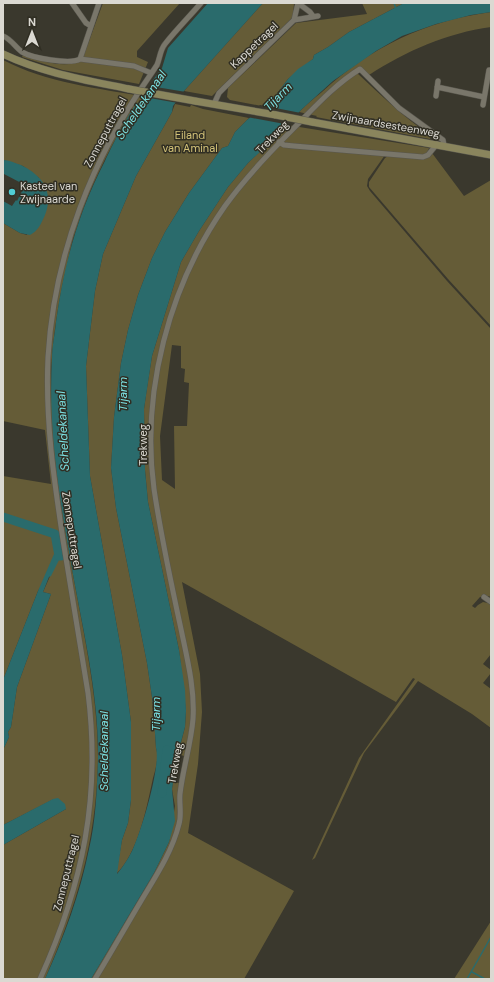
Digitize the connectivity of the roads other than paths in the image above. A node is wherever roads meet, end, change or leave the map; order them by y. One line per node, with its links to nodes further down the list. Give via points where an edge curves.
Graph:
1 (72, 3): 6 (street)
2 (99, 3): 6 (street)
3 (201, 3): 11 (street, Zonneputtragel, via 164,45 157,65)
4 (298, 3): 5 (street); 5 (street, Kappetragel, via 316,16)
5 (294, 20): 16 (street, Kappetragel, via 219,93)
6 (91, 26): 9 (street)
7 (3, 36): 9 (street, via 24,53 61,61)
8 (3, 54): 16 (main road, Zwijnaardsesteenweg, bridge, via 48,71)
9 (80, 59): 11 (street, via 134,66)
10 (491, 70): 15 (street)
11 (151, 73): 23 (street, Zonneputtragel, via 116,130 84,195 63,259 56,291 48,377 49,423 59,515 88,692 93,751 88,822 81,864 65,917)
12 (438, 81): 13 (street)
13 (437, 87): 14 (street); 15 (street)
14 (436, 96)
15 (484, 97): 17 (street)
16 (214, 104): 19 (main road, Zwijnaardsesteenweg, bridge)
17 (483, 105)
18 (280, 142): 19 (street, via 294,146 423,157); 19 (street, Trekweg, via 333,90 360,69 399,108 443,140); 24 (street, Trekweg, via 236,191 208,234 180,292 163,348 153,411 153,472 188,665 192,722 176,834 159,872)
19 (440, 145): 20 (main road, Zwijnaardsesteenweg)
20 (491, 155)
21 (484, 597): 22 (street)
22 (491, 602)
23 (40, 979)
24 (95, 979)

